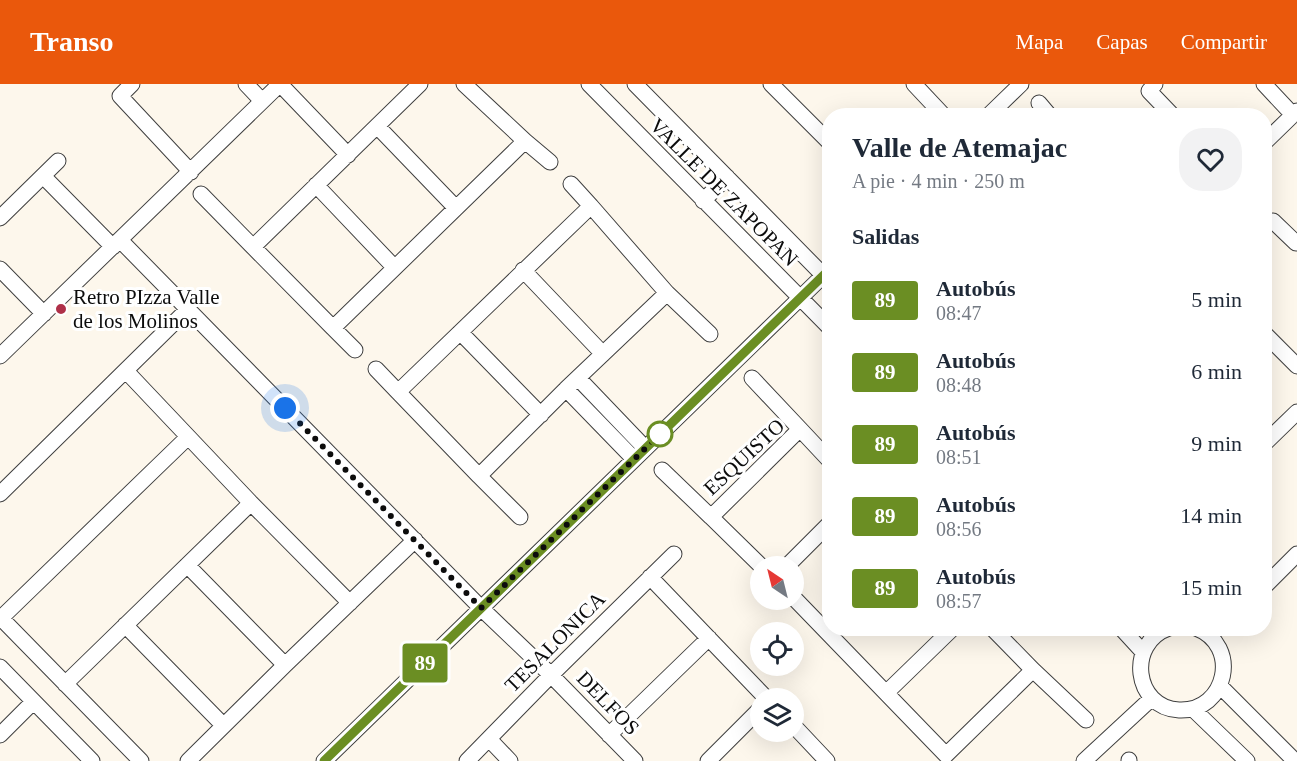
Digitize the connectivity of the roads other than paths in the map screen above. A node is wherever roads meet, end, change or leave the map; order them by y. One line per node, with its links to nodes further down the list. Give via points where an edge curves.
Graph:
1 (132, 84): 27 (street, via 120,96)
2 (246, 84): 13 (street)
3 (280, 84): 13 (street); 24 (street)
4 (420, 84): 20 (street)
5 (464, 84): 23 (street)
6 (589, 84): 33 (street, VALLE DE ZAPOPAN)
7 (635, 84): 29 (street, VALLE DE ZAPOPAN)
8 (771, 84): 21 (street)
9 (914, 84): 15 (street)
10 (1021, 84): 16 (street)
11 (1264, 84): 19 (street)
12 (1149, 86): 18 (street)
13 (262, 101): 27 (street)
14 (1039, 103): 17 (street)
15 (936, 108)
16 (996, 108)
17 (1043, 108)
18 (1167, 108)
19 (1295, 113): 22 (street)
20 (377, 126): 24 (street); 35 (street)
21 (822, 135)
22 (1272, 135)
23 (525, 141): 26 (street); 35 (street)
24 (348, 155): 31 (street)
25 (58, 161): 28 (street)
26 (550, 162)
27 (191, 172): 38 (street)
28 (43, 176): 36 (street); 38 (street, DELFOS)
29 (727, 177): 33 (street); 44 (street, VALLE DE ZAPOPAN)
30 (571, 184): 34 (street)
31 (316, 185): 40 (street); 41 (street)
32 (201, 194): 40 (street)
33 (703, 201): 47 (street, VALLE DE ZAPOPAN)
34 (591, 206): 43 (street); 46 (street)
35 (455, 207): 41 (street)
36 (0, 218)
37 (1273, 220): 39 (street)
38 (117, 243): 48 (street, DELFOS); 49 (street)
39 (1297, 243)
40 (253, 247): 51 (street)
41 (394, 267): 51 (street)
42 (0, 269): 49 (street)
43 (523, 270): 52 (street); 56 (street)
44 (822, 270)
45 (822, 279): 47 (street)
46 (667, 293): 53 (street); 56 (street)
47 (800, 298): 50 (street, VALLE DE ZAPOPAN); 71 (street)
48 (188, 309): 60 (street); 79 (street, DELFOS)
49 (44, 314): 57 (street)
50 (822, 320)
51 (333, 328): 55 (street)
52 (460, 332): 64 (street); 66 (street)
53 (710, 334)
54 (1272, 341): 58 (street)
55 (355, 350)
56 (603, 354): 61 (street)
57 (0, 356)
58 (1297, 366)
59 (376, 369): 64 (street)
60 (126, 371): 69 (street); 74 (street)
61 (578, 378): 63 (street); 71 (street)
62 (752, 378): 67 (street)
63 (566, 389): 66 (street); 71 (street)
64 (398, 392): 73 (street)
65 (1297, 412): 68 (street)
66 (541, 415): 73 (street)
67 (800, 429): 70 (street, ESQUISTO); 77 (street, ESQUISTO)
68 (1272, 436)
69 (188, 437): 75 (street); 90 (street)
70 (822, 452)
71 (639, 454): 89 (street)
72 (662, 470): 77 (street)
73 (479, 476): 76 (street)
74 (0, 494)
75 (251, 503): 84 (street); 87 (street)
76 (520, 517)
77 (711, 517): 82 (street, ESQUISTO)
78 (822, 531): 83 (street)
79 (415, 540): 87 (street); 89 (street, DELFOS)
80 (674, 554): 85 (street, TESALONICA)
81 (1297, 554): 86 (street)
82 (751, 556)
83 (797, 556)
84 (187, 565): 92 (street); 101 (street)
85 (650, 577): 99 (street); 104 (street, TESALONICA)
86 (1272, 579)
87 (350, 603): 101 (street)
88 (804, 607): 91 (street)
89 (481, 608): 104 (street, DELFOS); 123 (street)
90 (0, 618): 105 (street)
91 (822, 623)
92 (125, 626): 105 (street); 114 (street)
93 (835, 636): 108 (street)
94 (945, 636): 108 (street)
95 (1000, 636): 103 (street)
96 (1128, 636): 100 (street)
97 (1155, 636): 100 (street)
98 (1218, 636): 106 (street, via 1224,670)
99 (709, 638): 107 (street); 116 (street)
100 (1143, 652): 109 (street, via 1143,685)
101 (285, 665): 114 (street)
102 (0, 667): 110 (street)
103 (1034, 670): 113 (street); 119 (street)
104 (551, 675): 116 (street, DELFOS); 118 (street, TESALONICA)
105 (66, 684): 121 (street)
106 (1220, 686): 111 (street, via 1209,700); 131 (street)
107 (757, 688)
108 (886, 693): 119 (street)
109 (1152, 698): 111 (street, via 1164,707); 129 (street)
110 (33, 702): 115 (street); 120 (street)
111 (1193, 709): 130 (street)
112 (750, 719): 127 (street)
113 (1086, 720)
114 (223, 725): 122 (street)
115 (0, 735)
116 (609, 735): 126 (street, DELFOS)
117 (804, 737): 128 (street)
118 (489, 739): 124 (street, TESALONICA); 125 (street)
119 (943, 758)
120 (92, 761)
121 (141, 761)
122 (189, 761)
123 (324, 761)
124 (467, 761)
125 (510, 761)
126 (635, 761)
127 (708, 761)
128 (826, 761)
129 (1084, 761)
130 (1247, 761)
131 (1295, 761)

